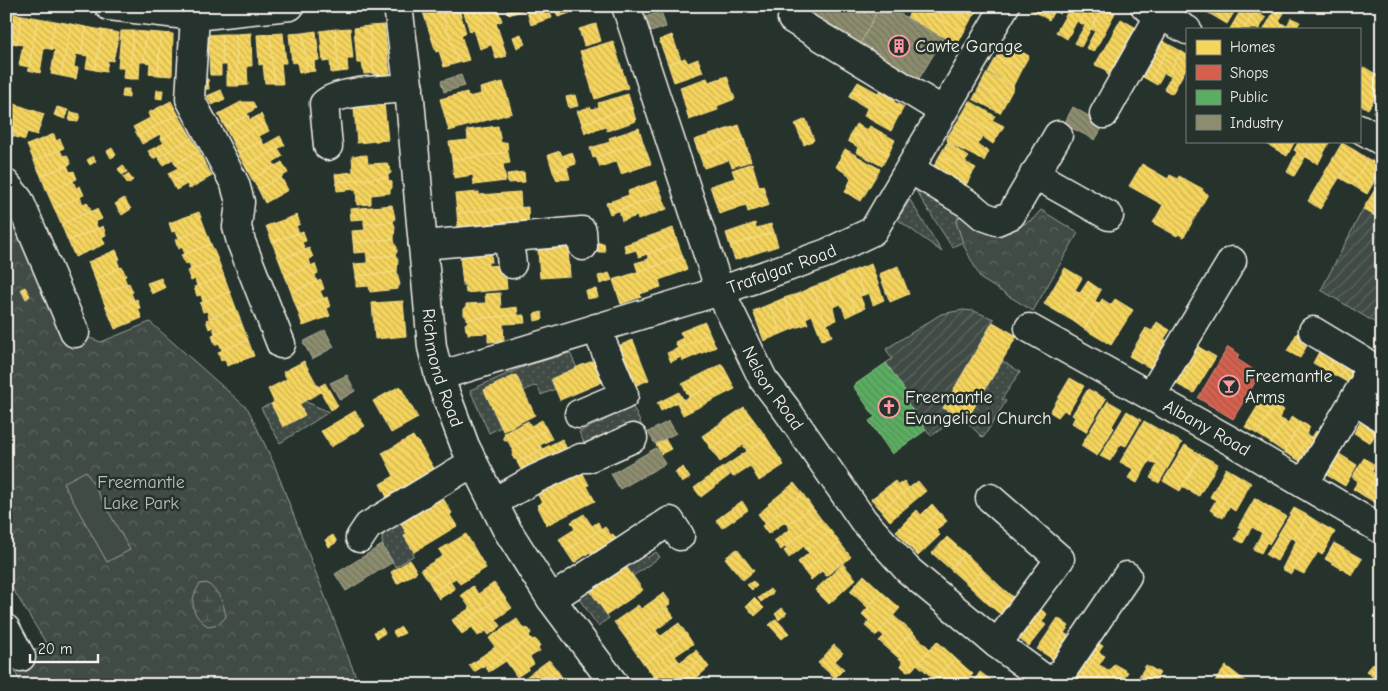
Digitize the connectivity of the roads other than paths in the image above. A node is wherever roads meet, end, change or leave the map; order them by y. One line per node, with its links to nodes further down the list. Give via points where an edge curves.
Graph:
1 (109, 6): 7 (street)
2 (290, 6): 7 (street)
3 (398, 6): 10 (street, Richmond Road)
4 (626, 6): 26 (street, Nelson Road)
5 (1004, 6): 11 (street, Trafalgar Road)
6 (1151, 9): 9 (street); 12 (street)
7 (195, 16): 31 (street, via 190,99 235,184 240,202 237,226 241,242)
8 (792, 19): 11 (street)
9 (1186, 29)
10 (409, 88): 16 (street, via 357,92 328,100 324,104); 22 (street, Richmond Road)
11 (943, 111): 17 (street, Trafalgar Road)
12 (1104, 114)
13 (1360, 129): 15 (street)
14 (1058, 135): 18 (street)
15 (1382, 141)
16 (328, 146)
17 (910, 169): 18 (street, via 983,216 997,221 1010,216); 26 (street, Trafalgar Road, via 873,231 826,253)
18 (1034, 174): 20 (street)
19 (6, 184): 30 (street, via 19,200)
20 (1110, 216)
21 (500, 238): 22 (street); 23 (street, via 582,232); 25 (street, via 510,246)
22 (423, 245): 32 (street, Richmond Road, via 432,347)
23 (583, 246)
24 (1232, 261): 33 (street)
25 (512, 264)
26 (720, 291): 27 (street, Trafalgar Road); 48 (street, Nelson Road, via 763,379 863,520 908,570)
27 (596, 328): 32 (street, Trafalgar Road); 35 (street, via 624,395)
28 (1030, 328): 33 (street, Albany Road)
29 (1313, 331): 34 (street, via 1366,363 1366,380)
30 (74, 333)
31 (281, 344)
32 (439, 376): 38 (street, Richmond Road)
33 (1151, 396): 39 (street, Albany Road)
34 (1354, 400): 36 (street); 39 (street)
35 (579, 414)
36 (1382, 418)
37 (633, 438): 41 (street, via 535,479)
38 (472, 463): 41 (street, Richmond Road); 44 (street, via 368,526)
39 (1304, 484): 42 (street, Albany Road)
40 (990, 498): 48 (street, via 1060,559)
41 (494, 502): 46 (street, Richmond Road)
42 (1382, 530)
43 (680, 536): 46 (street, via 670,521)
44 (360, 538)
45 (1127, 576): 51 (street)
46 (551, 600): 50 (street, Richmond Road)
47 (6, 629): 49 (street)
48 (997, 644): 51 (street, Nelson Road)
49 (21, 657)
50 (615, 685)
51 (1053, 685)

